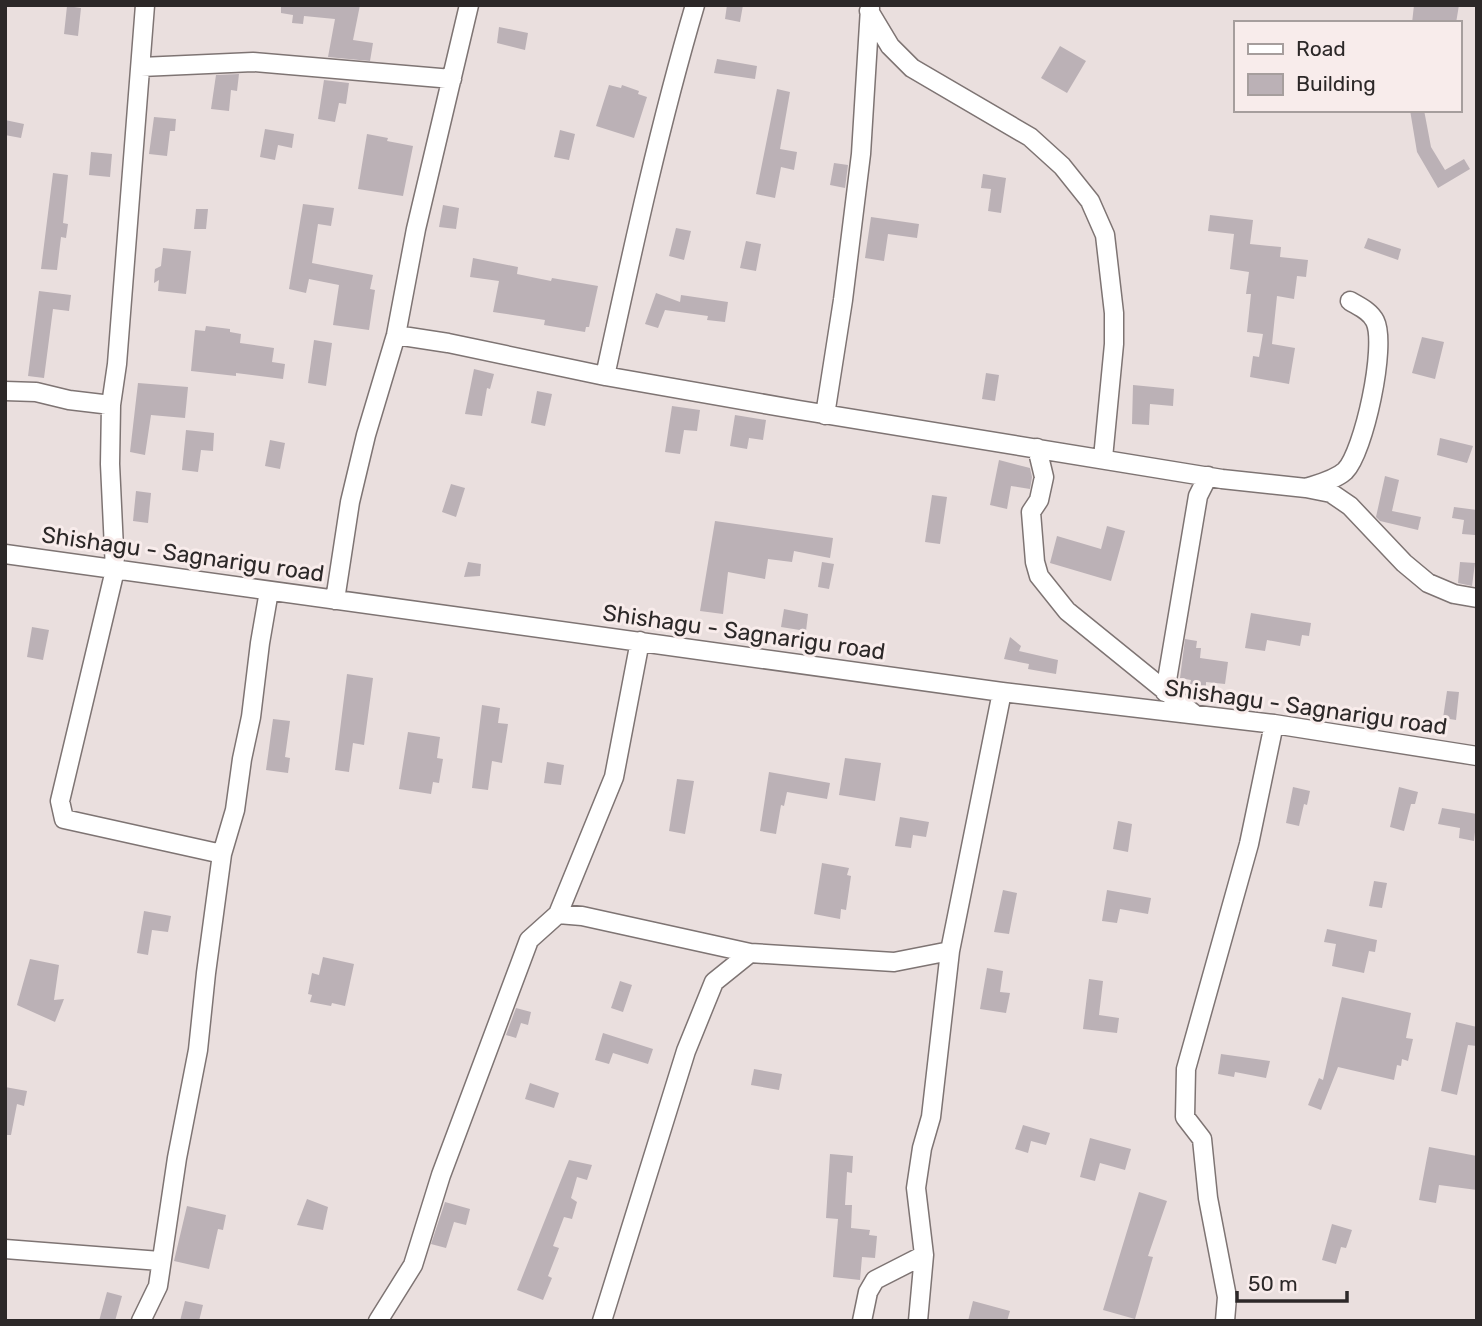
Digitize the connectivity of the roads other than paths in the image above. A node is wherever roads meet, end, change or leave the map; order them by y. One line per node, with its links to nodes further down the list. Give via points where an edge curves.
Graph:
1 (145, 5): 5 (street)
2 (469, 5): 6 (street)
3 (695, 5): 9 (street, via 632,250)
4 (869, 8): 12 (street, via 861,154); 14 (street, via 890,46 912,68 1030,138 1062,166 1090,201 1105,235 1114,313)
5 (141, 67): 6 (street, via 253,62); 11 (street)
6 (452, 79): 8 (street)
7 (1350, 301): 16 (street, via 1368,312 1380,334 1374,387 1359,444 1345,471)
8 (396, 335): 9 (street); 21 (street, via 356,477)
9 (606, 376): 12 (street)
10 (5, 391): 11 (street)
11 (111, 405): 18 (street)
12 (825, 415): 13 (street)
13 (1037, 448): 14 (street); 24 (street, via 1044,477 1031,512 1039,576 1067,611)
14 (1103, 458): 15 (street)
15 (1209, 476): 16 (street); 24 (street, via 1198,496)
16 (1306, 488): 20 (street, via 1340,497 1428,583)
17 (5, 554): 18 (street, Shishagu - Sagnarigu road)
18 (115, 570): 19 (street, Shishagu - Sagnarigu road); 28 (street, via 60,801 64,819)
19 (269, 591): 21 (street, Shishagu - Sagnarigu road); 28 (street, via 235,810)
20 (1477, 598)
21 (335, 600): 22 (street, Shishagu - Sagnarigu road)
22 (640, 641): 23 (street, Shishagu - Sagnarigu road); 29 (street, via 614,777)
23 (1002, 692): 25 (street, Shishagu - Sagnarigu road); 30 (street)
24 (1166, 692): 25 (street)
25 (1194, 714): 26 (street, Shishagu - Sagnarigu road)
26 (1274, 724): 27 (street, Shishagu - Sagnarigu road); 40 (street, via 1249,845 1186,1069 1185,1117 1202,1139 1227,1297)
27 (1477, 756)
28 (222, 854): 34 (street, via 198,1050)
29 (558, 914): 31 (street); 36 (street, via 529,940 441,1175 413,1265)
30 (950, 951): 31 (street, via 894,961); 33 (street, via 931,1117 916,1188)
31 (750, 953): 37 (street, via 715,982 686,1051)
32 (5, 1250): 34 (street)
33 (924, 1255): 38 (street, via 875,1280 867,1292); 39 (street)
34 (160, 1261): 35 (street, via 158,1286)
35 (141, 1321)
36 (378, 1321)
37 (603, 1321)
38 (862, 1321)
39 (918, 1321)
40 (1225, 1321)

